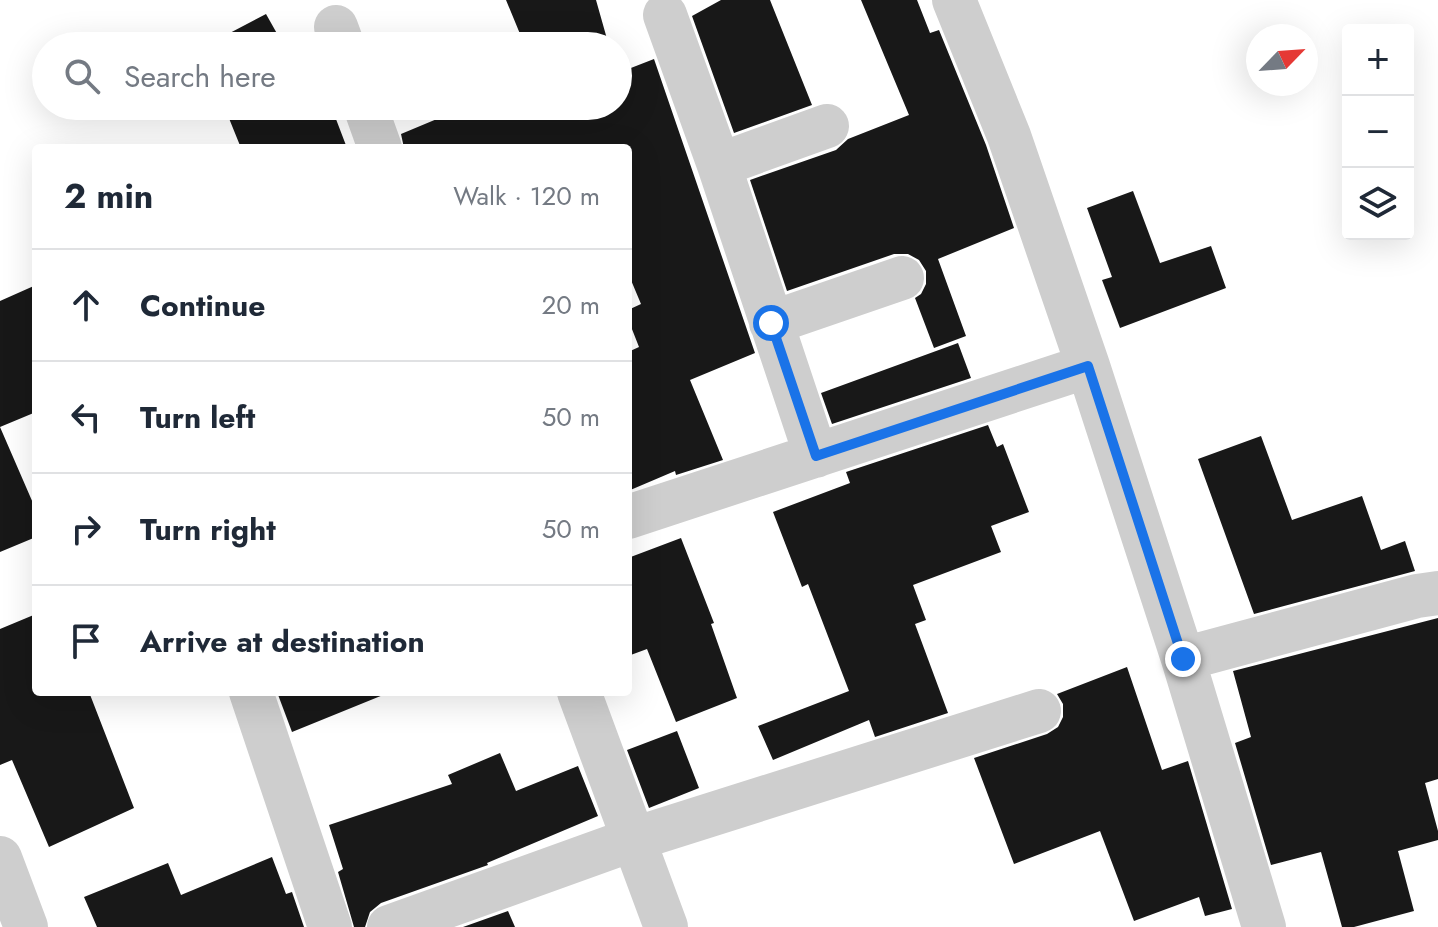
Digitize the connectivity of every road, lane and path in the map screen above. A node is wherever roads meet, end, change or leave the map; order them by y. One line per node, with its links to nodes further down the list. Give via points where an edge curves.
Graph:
1 (954, 0): 9 (street, via 1009,136)
2 (665, 15): 6 (street)
3 (370, 120): 5 (street)
4 (827, 126): 6 (street)
5 (379, 144)
6 (719, 165): 8 (street)
7 (902, 278): 8 (street)
8 (771, 323): 10 (street)
9 (1088, 366): 10 (street); 13 (street)
10 (816, 456): 11 (street)
11 (632, 516)
12 (1438, 593): 13 (street)
13 (1183, 659): 23 (street)
14 (252, 696): 20 (street)
15 (580, 696): 17 (street)
16 (1039, 711): 17 (street)
17 (634, 839): 21 (street); 22 (street)
18 (0, 858): 19 (street)
19 (26, 927)
20 (330, 927)
21 (389, 927)
22 (666, 927)
23 (1264, 927)

